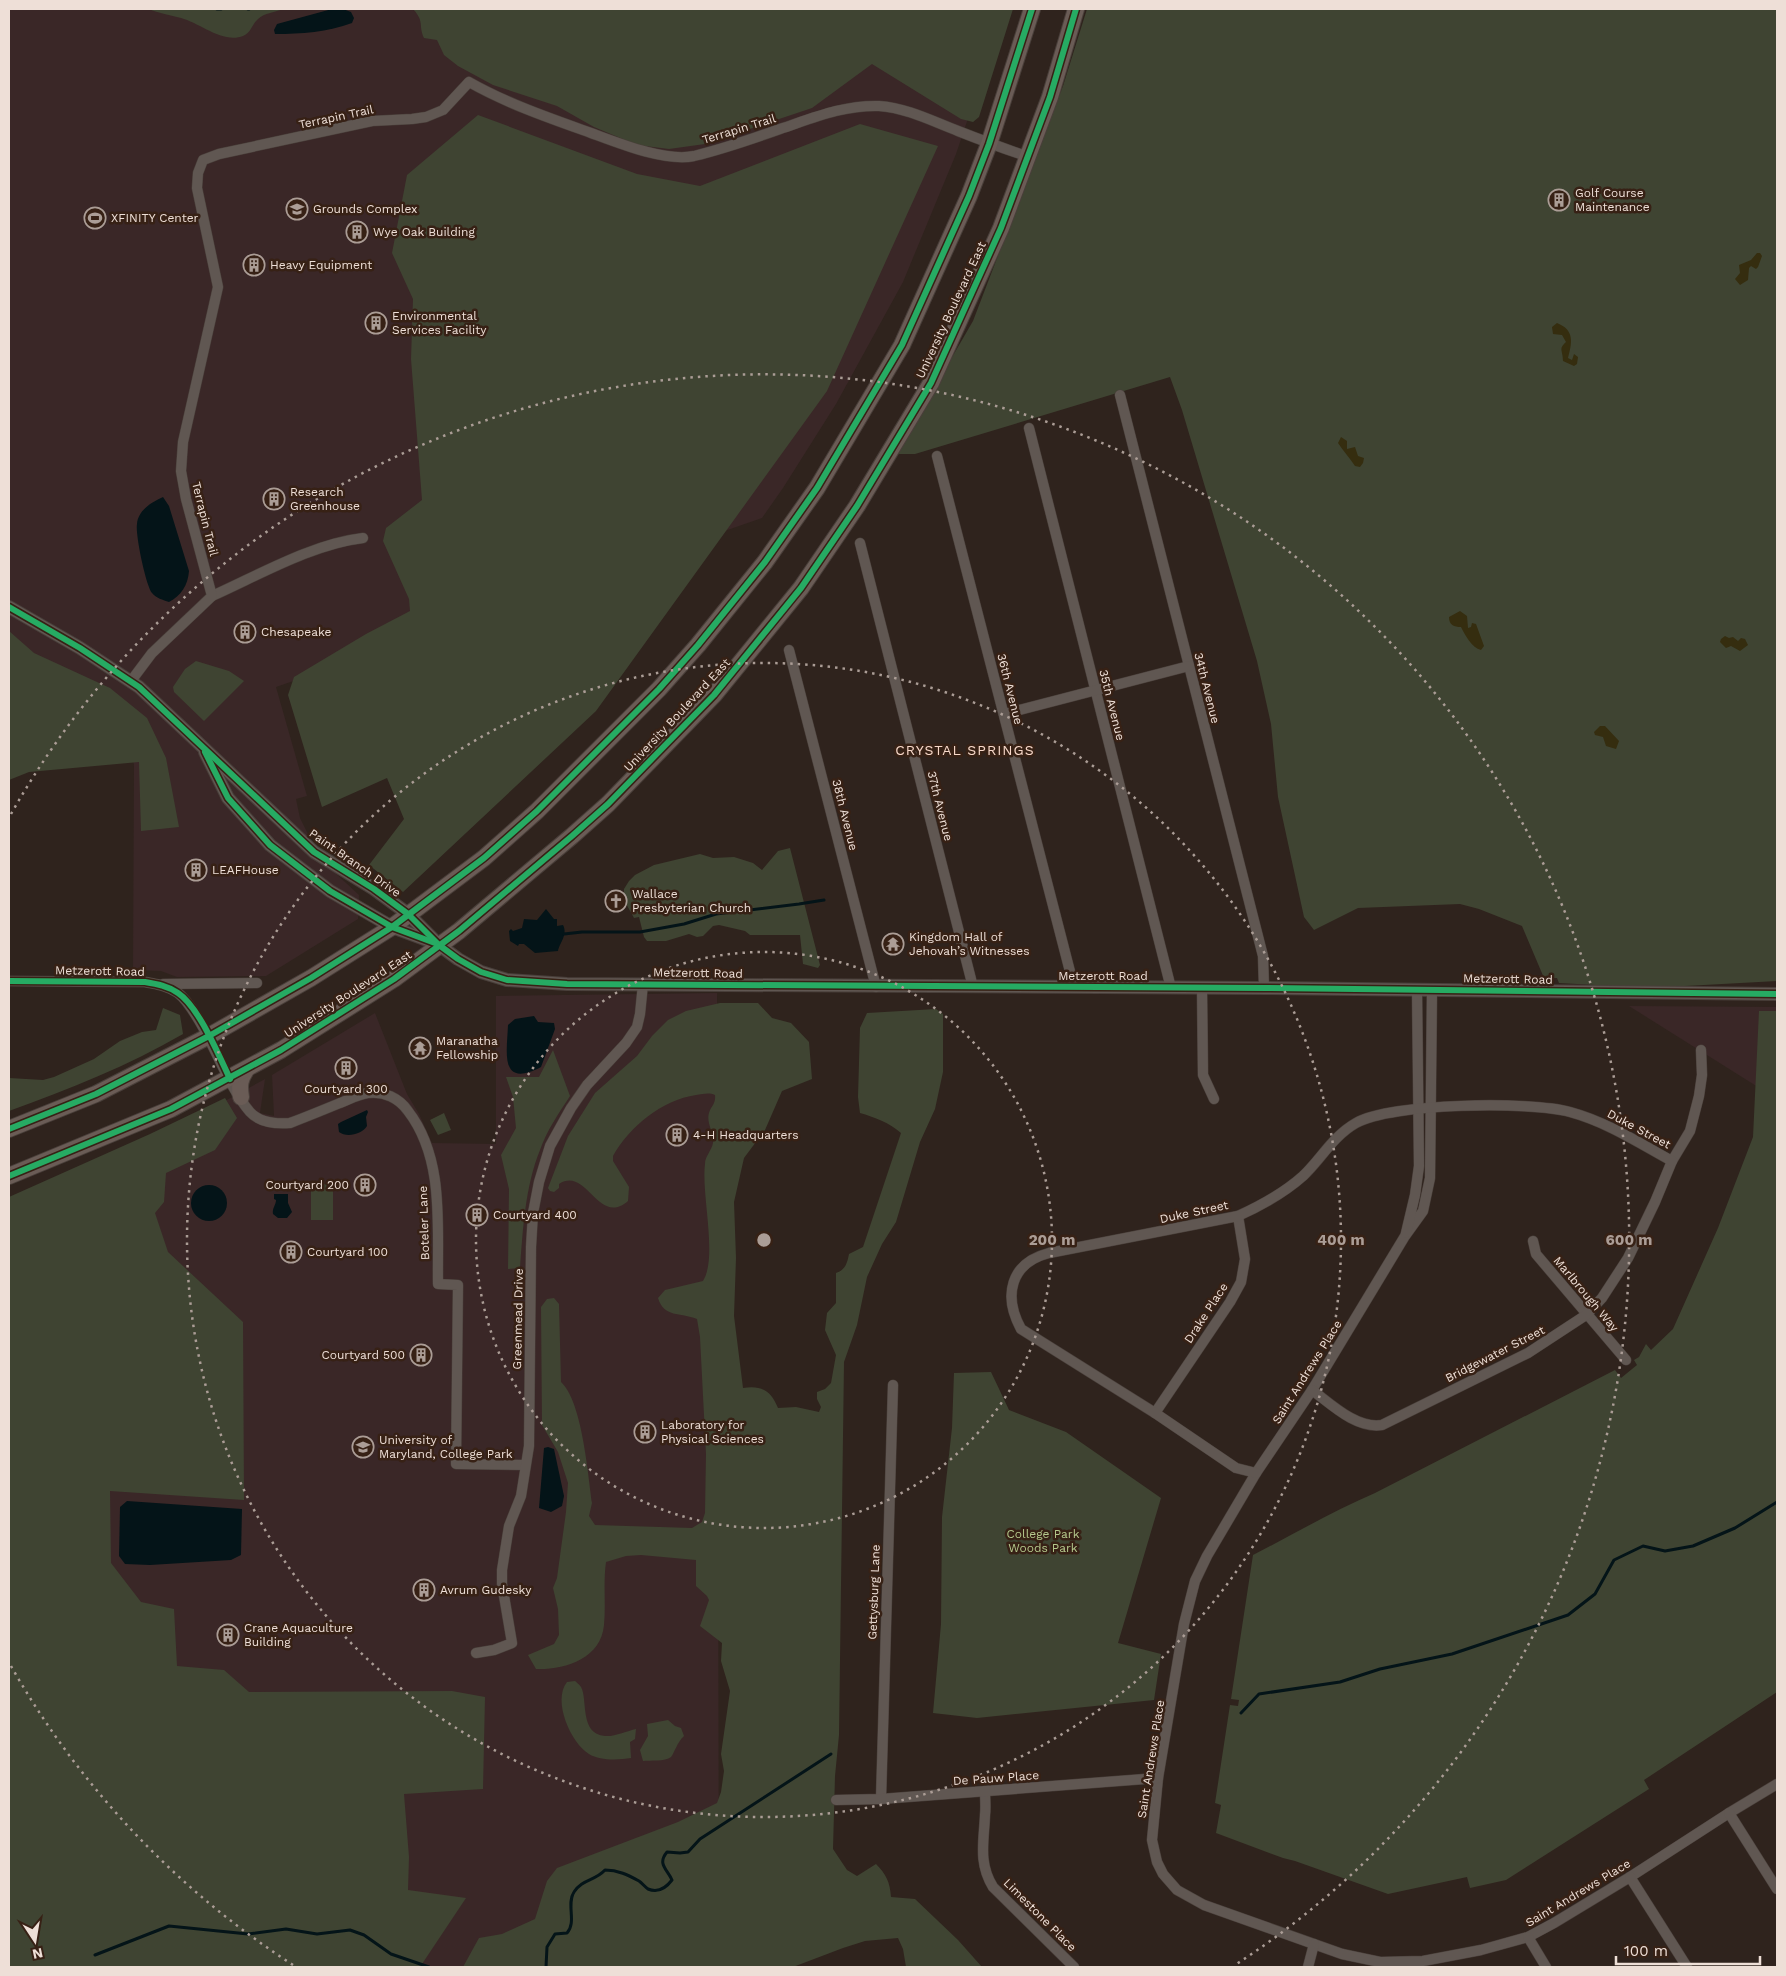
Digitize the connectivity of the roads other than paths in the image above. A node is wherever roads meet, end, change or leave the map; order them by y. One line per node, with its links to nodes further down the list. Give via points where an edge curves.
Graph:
1 (1032, 9): 3 (main road)
2 (1076, 9): 4 (main road, University Boulevard East)
3 (989, 144): 4 (street, Terrapin Trail); 10 (street, Terrapin Trail, via 900,108 859,106 832,111 712,151 672,156 624,146 518,107 469,82 443,110 426,117 372,121 203,160 197,188 218,286 183,442 181,471); 18 (main road, via 902,344 817,488 764,562 678,667 561,789 484,858)
4 (1029, 157): 20 (main road, University Boulevard East, via 1001,228 931,383 857,506 801,588 714,695 608,804 534,870)
5 (1120, 395): 13 (street, 34th Avenue)
6 (1029, 428): 15 (street, 35th Avenue)
7 (937, 456): 16 (street, 36th Avenue)
8 (363, 538): 10 (street, via 320,549)
9 (860, 544): 26 (street, 37th Avenue)
10 (212, 596): 14 (street, via 152,653)
11 (9, 607): 14 (street, Paint Branch Drive)
12 (789, 650): 25 (street, 38th Avenue)
13 (1189, 666): 15 (street); 30 (street, 34th Avenue, via 1263,956)
14 (131, 681): 17 (street, Paint Branch Drive)
15 (1095, 690): 16 (street); 28 (street, 35th Avenue)
16 (1004, 714): 27 (street, 36th Avenue)
17 (200, 743): 18 (street, Paint Branch Drive, via 314,852); 19 (street, Paint Branch Drive, via 228,798 270,845 330,891)
18 (408, 914): 19 (main road); 20 (street, Paint Branch Drive)
19 (392, 927): 20 (street, Paint Branch Drive); 34 (main road, via 298,986)
20 (439, 945): 24 (street, Metzerott Road, via 472,969 508,980); 36 (main road, University Boulevard East, via 346,1011)
21 (9, 981): 23 (street, Metzerott Road)
22 (257, 983): 23 (street)
23 (160, 984): 34 (street, Metzerott Road, via 184,998)
24 (643, 984): 25 (street, Metzerott Road); 53 (street, Greenmead Drive, via 636,1027 626,1044 586,1085 571,1108 550,1146 538,1182 531,1247 530,1423)
25 (876, 986): 26 (street, Metzerott Road)
26 (973, 987): 27 (street, Metzerott Road)
27 (1074, 987): 28 (street, Metzerott Road)
28 (1171, 988): 29 (street, Metzerott Road)
29 (1202, 988): 30 (street, Metzerott Road); 39 (street, via 1204,1075)
30 (1264, 988): 31 (street, Metzerott Road)
31 (1417, 989): 32 (street, Metzerott Road); 41 (street, Saint Andrews Place)
32 (1432, 989): 33 (street, Metzerott Road); 40 (street, Saint Andrews Place)
33 (1777, 994)
34 (209, 1036): 37 (street, Metzerott Road); 42 (main road, via 96,1094)
35 (1701, 1050): 43 (street, Bridgewater Street, via 1702,1075 1694,1118)
36 (246, 1070): 37 (main road, University Boulevard East); 38 (main road, via 240,1078)
37 (230, 1079): 38 (street, Boteler Lane); 44 (main road, University Boulevard East, via 171,1109)
38 (241, 1097): 53 (street, Boteler Lane, via 251,1113 276,1124 290,1123 368,1093 390,1096 407,1109 423,1137 435,1177 438,1284 458,1285 456,1464)
39 (1214, 1099)
40 (1432, 1107): 41 (street, Duke Street); 43 (street, Duke Street, via 1533,1107 1568,1112 1603,1123); 46 (street, Saint Andrews Place, via 1427,1197 1423,1211)
41 (1418, 1108): 45 (street, Duke Street, via 1376,1114 1356,1123 1337,1137 1303,1176 1264,1203); 46 (street, Saint Andrews Place, via 1419,1166 1416,1195)
42 (9, 1129)
43 (1672, 1161): 48 (street, Bridgewater Street, via 1628,1258 1602,1298)
44 (9, 1176)
45 (1238, 1216): 52 (street, Drake Place, via 1245,1259 1241,1282); 52 (street, Duke Street, via 1035,1256 1017,1274 1011,1307 1021,1329)
46 (1405, 1236): 51 (street, Saint Andrews Place)
47 (1533, 1242): 48 (street, Marlbrough Way, via 1536,1254)
48 (1586, 1315): 49 (street, Marlbrough Way); 51 (street, Bridgewater Street, via 1528,1354 1382,1425 1361,1423)
49 (1626, 1360)
50 (893, 1385): 59 (street, Gettysburg Lane)
51 (1312, 1390): 54 (street, Saint Andrews Place)
52 (1155, 1414): 54 (street, Duke Street, via 1236,1468)
53 (525, 1465): 55 (street, Greenmead Drive, via 521,1496 509,1526 502,1570 512,1643)
54 (1256, 1473): 56 (street, Saint Andrews Place, via 1195,1581 1184,1624)
55 (476, 1654)
56 (1158, 1778): 58 (street, De Pauw Place); 65 (street, Saint Andrews Place, via 1152,1840 1157,1862 1177,1890 1204,1905)
57 (1777, 1784): 61 (street, Saint Andrews Place)
58 (985, 1791): 59 (street, De Pauw Place); 66 (street, Limestone Place, via 982,1854 986,1876 993,1887)
59 (881, 1799): 60 (street, De Pauw Place)
60 (836, 1800)
61 (1729, 1813): 62 (street, Saint Andrews Place); 63 (street)
62 (1630, 1877): 64 (street, Saint Andrews Place); 69 (street)
63 (1777, 1889)
64 (1528, 1937): 65 (street, Saint Andrews Place, via 1423,1961 1398,1962 1363,1960); 68 (street)
65 (1314, 1944): 67 (street)
66 (1074, 1967)
67 (1308, 1967)
68 (1546, 1967)
69 (1687, 1967)

